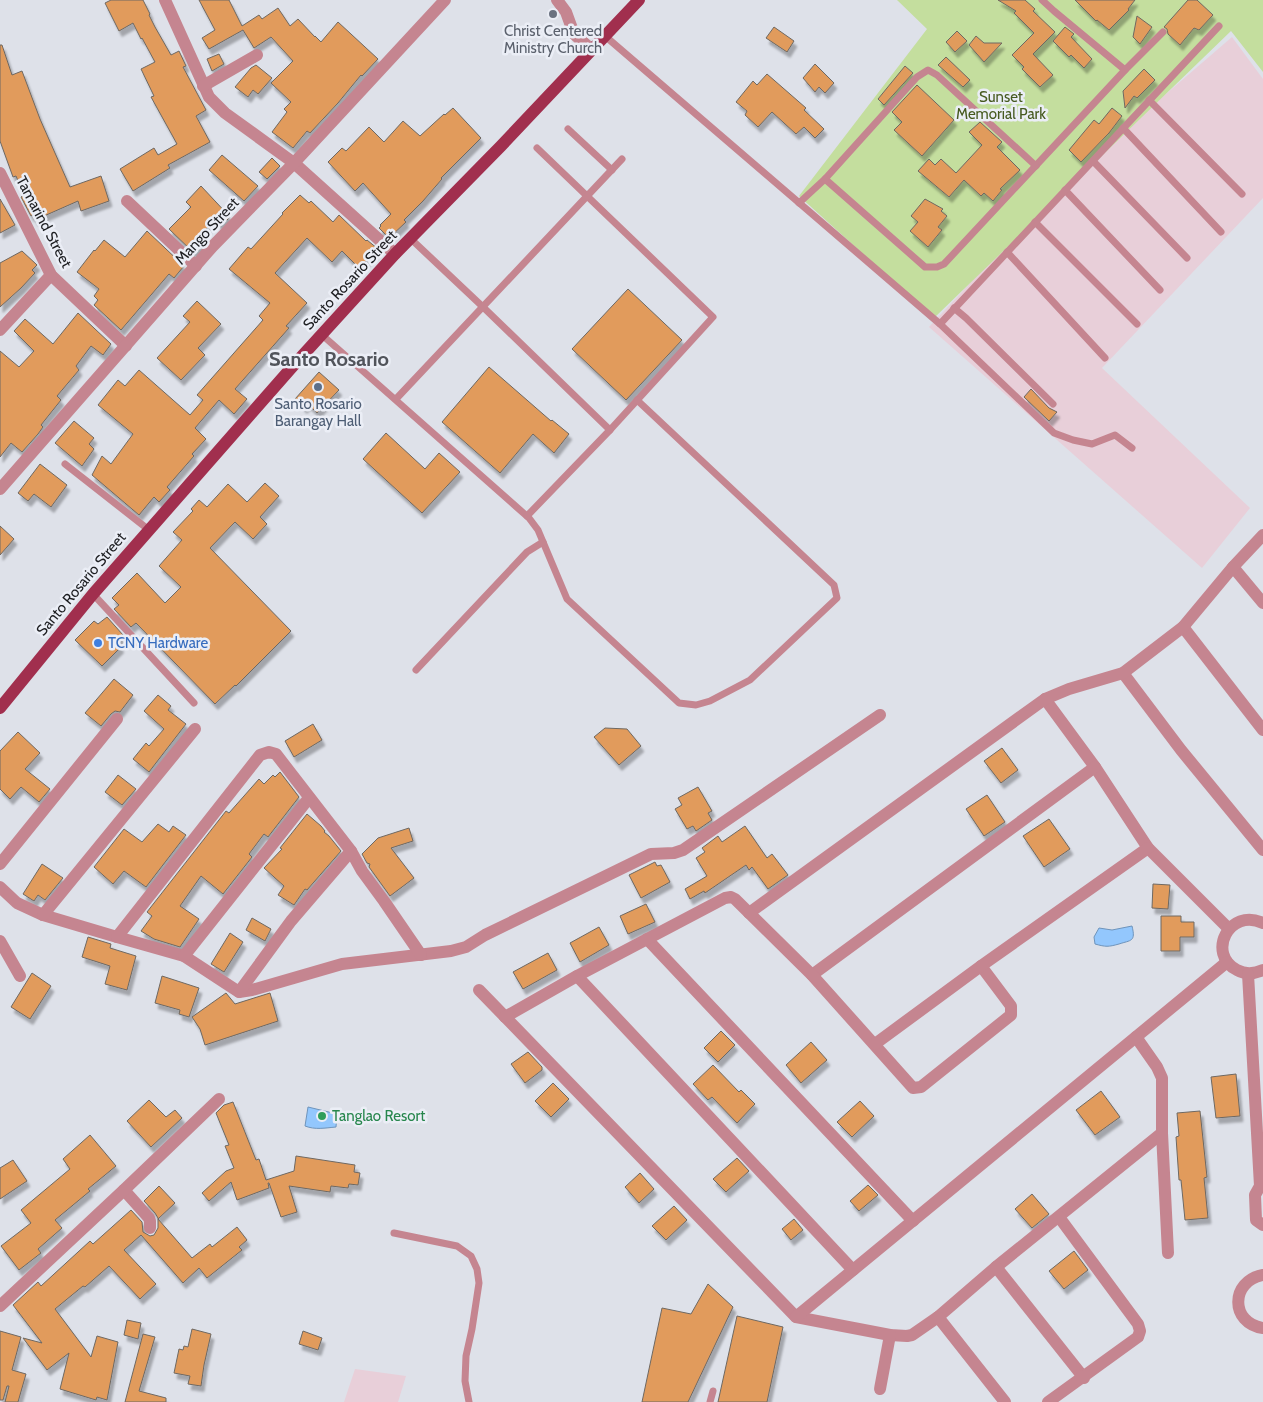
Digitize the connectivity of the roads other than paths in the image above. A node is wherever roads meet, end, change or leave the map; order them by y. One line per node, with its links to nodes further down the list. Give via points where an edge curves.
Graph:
1 (165, 0): 12 (street)
2 (445, 0): 19 (street, Mango Street)
3 (557, 0): 9 (street, via 566,12 574,34)
4 (639, 0): 8 (main road, Santo Rosario Street)
5 (1042, 0): 11 (lane)
6 (1219, 26): 13 (lane)
7 (1162, 32): 11 (lane)
8 (605, 36): 9 (main road, Santo Rosario Street); 28 (lane)
9 (592, 50): 31 (main road, Santo Rosario Street)
10 (257, 56): 12 (street)
11 (1125, 70): 20 (lane)
12 (203, 86): 19 (street, via 225,113)
13 (1149, 100): 14 (lane); 25 (lane)
14 (1123, 128): 18 (lane); 30 (lane)
15 (568, 129): 21 (lane)
16 (537, 148): 26 (lane)
17 (622, 160): 21 (lane)
18 (1093, 160): 24 (lane); 34 (lane)
19 (294, 163): 33 (street); 35 (street, Mango Street)
20 (1036, 166): 23 (lane, via 944,264 930,268 908,253); 23 (lane, via 928,70 917,77)
21 (612, 170): 26 (lane)
22 (0, 173): 36 (street, Tamarind Street)
23 (825, 179): 28 (lane)
24 (1065, 190): 29 (lane); 37 (lane)
25 (1242, 194)
26 (588, 196): 38 (lane); 47 (lane, via 713,317)
27 (127, 201): 35 (street)
28 (799, 203): 40 (lane)
29 (1035, 222): 32 (lane); 41 (lane)
30 (1221, 232)
31 (411, 239): 33 (main road, Santo Rosario Street); 38 (lane)
32 (1007, 252): 39 (lane); 45 (lane)
33 (395, 254): 43 (main road, Santo Rosario Street)
34 (1187, 258)
35 (196, 266): 44 (street, Mango Street)
36 (50, 275): 42 (street); 44 (street, Tamarind Street)
37 (1160, 290)
38 (483, 307): 46 (lane); 49 (lane)
39 (954, 308): 40 (lane); 48 (lane)
40 (940, 324): 50 (lane, via 1054,433 1092,444 1115,435)
41 (1136, 324)
42 (0, 330)
43 (321, 334): 46 (lane); 54 (main road, Santo Rosario Street)
44 (126, 346): 52 (street, Mango Street)
45 (1105, 358)
46 (396, 399): 53 (lane)
47 (637, 400): 49 (lane); 56 (lane, via 834,584 837,598 750,680 710,702 696,705 679,703 567,600)
48 (1053, 404)
49 (610, 430): 53 (lane)
50 (1132, 448)
51 (65, 464): 54 (lane)
52 (0, 489)
53 (527, 516): 56 (lane)
54 (149, 530): 58 (main road, Santo Rosario Street)
55 (1263, 535): 57 (street)
56 (543, 542): 61 (lane, via 527,552)
57 (1233, 567): 59 (street); 60 (street)
58 (93, 594): 64 (lane); 65 (main road, Santo Rosario Street)
59 (1263, 603)
60 (1183, 627): 62 (street); 69 (street)
61 (416, 670)
62 (1123, 672): 63 (street); 73 (street, via 1181,750)
63 (1046, 699): 70 (street); 77 (street)
64 (194, 703)
65 (0, 708)
66 (880, 715): 84 (street, via 683,850 652,854 466,947)
67 (117, 720): 75 (street)
68 (195, 729): 78 (street)
69 (1263, 730)
70 (1095, 767): 72 (street); 90 (street)
71 (310, 798): 74 (street); 81 (street, via 276,754 260,755); 85 (street)
72 (1148, 848): 80 (street); 87 (street)
73 (1263, 850)
74 (351, 851): 84 (street); 94 (street, via 291,921)
75 (0, 864)
76 (0, 887): 78 (street, via 18,903)
77 (749, 913): 82 (street, via 736,899 725,898); 90 (street)
78 (43, 915): 81 (street)
79 (1263, 923): 80 (street, via 1244,920)
80 (1229, 929): 86 (street, via 1223,945)
81 (117, 937): 85 (street)
82 (647, 939): 92 (street); 103 (street)
83 (0, 941): 91 (street)
84 (421, 955): 94 (street, via 342,964)
85 (184, 956): 94 (street)
86 (1227, 962): 89 (street); 96 (street)
87 (981, 966): 97 (street); 97 (street, via 1011,1006 1011,1014 921,1087 913,1088)
88 (1263, 970): 89 (street)
89 (1248, 974): 100 (street)
90 (812, 975): 97 (street)
91 (20, 976)
92 (577, 976): 95 (street); 109 (street)
93 (479, 990): 95 (street)
94 (239, 992)
95 (505, 1017): 112 (street)
96 (1136, 1036): 99 (street, via 1162,1078); 103 (street)
97 (874, 1044)
98 (220, 1099): 101 (street)
99 (1162, 1133): 102 (street); 107 (street)
100 (1262, 1188): 104 (street, via 1255,1195 1256,1220)
101 (124, 1190): 105 (street, via 149,1218); 111 (street)
102 (1059, 1218): 108 (street); 116 (street, via 1140,1331 1138,1337)
103 (912, 1220): 109 (street)
104 (1263, 1225)
105 (150, 1228)
106 (394, 1233): 119 (lane, via 457,1246 471,1256 477,1269 479,1282 466,1356 465,1381)
107 (1168, 1253)
108 (996, 1267): 113 (street); 116 (street)
109 (853, 1270): 112 (street)
110 (1263, 1275): 114 (street, via 1243,1286 1238,1302 1243,1317)
111 (0, 1306)
112 (796, 1317): 115 (street)
113 (938, 1317): 115 (street, via 912,1335); 121 (street)
114 (1263, 1328)
115 (890, 1335): 117 (street)
116 (1084, 1378): 122 (street)
117 (880, 1389)
118 (713, 1390): 120 (lane)
119 (469, 1402)
120 (710, 1402)
121 (1005, 1402)
122 (1048, 1402)

